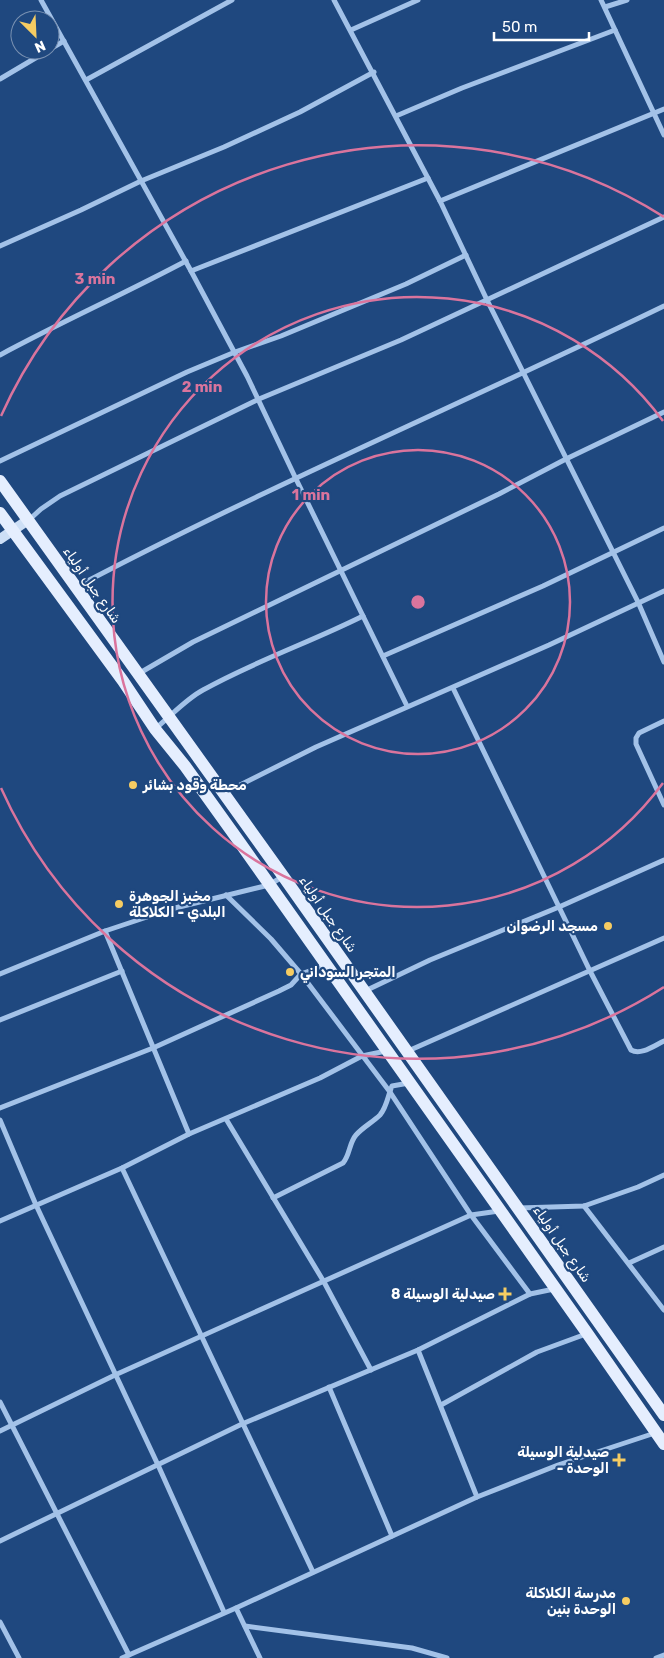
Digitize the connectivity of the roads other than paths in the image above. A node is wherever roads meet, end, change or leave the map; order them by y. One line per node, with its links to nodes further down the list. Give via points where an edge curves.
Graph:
1 (41, 0): 10 (street)
2 (232, 0): 15 (street)
3 (334, 0): 8 (street)
4 (418, 0): 8 (street)
5 (601, 0): 7 (street)
6 (627, 0): 7 (street)
7 (605, 7): 9 (street)
8 (351, 30): 13 (street)
9 (615, 30): 17 (street); 18 (street)
10 (64, 41): 11 (street); 15 (street)
11 (60, 43)
12 (32, 60): 14 (street)
13 (374, 72): 18 (street); 21 (street, via 291,116)
14 (0, 79)
15 (86, 80): 21 (street)
16 (664, 108): 17 (street)
17 (653, 113): 19 (street); 22 (street)
18 (396, 116): 20 (street)
19 (664, 135)
20 (428, 178): 22 (street); 27 (street)
21 (141, 181): 24 (street); 26 (street)
22 (440, 201): 25 (street)
23 (664, 217): 28 (street)
24 (0, 246)
25 (466, 255): 28 (street); 30 (street, via 406,284)
26 (186, 261): 27 (street); 31 (street)
27 (191, 271): 30 (street)
28 (487, 300): 32 (street); 33 (street)
29 (664, 306): 32 (street)
30 (235, 352): 33 (street); 36 (street)
31 (0, 354)
32 (523, 372): 35 (street); 37 (street)
33 (259, 399): 37 (street); 40 (street, via 60,496)
34 (664, 412): 35 (street)
35 (566, 459): 44 (street); 45 (street)
36 (0, 461)
37 (296, 479): 45 (street); 46 (street)
38 (0, 480): 40 (main road, شارع جبل أولياء)
39 (0, 513): 42 (main road)
40 (28, 520): 42 (street); 46 (main road, شارع جبل أولياء)
41 (664, 528): 44 (street)
42 (14, 531): 43 (street); 57 (main road)
43 (0, 539)
44 (614, 552): 48 (street); 50 (street)
45 (342, 571): 49 (street); 52 (street, via 193,642)
46 (76, 587): 52 (main road, شارع جبل أولياء)
47 (664, 591): 48 (street)
48 (638, 602): 51 (street); 53 (street)
49 (363, 616): 50 (street); 55 (street, via 202,690)
50 (383, 656): 54 (street)
51 (664, 662)
52 (138, 674): 55 (main road, شارع جبل أولياء)
53 (453, 688): 54 (street); 64 (street)
54 (406, 706): 58 (street, via 316,746)
55 (169, 718): 57 (street); 58 (main road, شارع جبل أولياء)
56 (664, 721): 59 (street, via 639,733 636,744)
57 (155, 728): 62 (main road)
58 (223, 793): 61 (main road, شارع جبل أولياء)
59 (664, 805)
60 (664, 860): 64 (street)
61 (283, 876): 62 (street); 72 (main road, شارع جبل أولياء)
62 (269, 885): 63 (street); 67 (main road)
63 (226, 894): 65 (street); 71 (street, via 271,938)
64 (559, 907): 69 (street); 72 (street, via 430,960)
65 (105, 931): 68 (street); 70 (street)
66 (664, 938): 69 (street)
67 (326, 965): 71 (street); 76 (main road)
68 (122, 971): 73 (street); 75 (street)
69 (590, 971): 74 (street, via 631,1050 640,1052); 77 (street)
70 (0, 974)
71 (301, 974): 75 (street, via 291,985); 78 (street)
72 (364, 992): 77 (main road, شارع جبل أولياء)
73 (0, 1020)
74 (664, 1041)
75 (153, 1048): 81 (street); 84 (street)
76 (386, 1051): 78 (street); 79 (main road)
77 (407, 1051): 90 (main road, شارع جبل أولياء)
78 (362, 1056): 80 (street); 82 (street, via 320,1078)
79 (409, 1083): 80 (street, via 392,1086); 91 (main road)
80 (390, 1092): 87 (street, via 381,1115 356,1135 343,1163); 92 (street)
81 (0, 1108)
82 (226, 1118): 84 (street); 87 (street)
83 (0, 1120): 88 (street)
84 (189, 1134): 85 (street)
85 (122, 1168): 88 (street); 101 (street)
86 (664, 1176): 89 (street)
87 (273, 1198): 96 (street)
88 (36, 1204): 93 (street); 104 (street)
89 (584, 1206): 90 (street); 95 (street)
90 (518, 1208): 108 (main road, شارع جبل أولياء)
91 (500, 1211): 92 (street); 97 (main road)
92 (471, 1215): 96 (street); 98 (street)
93 (0, 1221)
94 (664, 1247): 95 (street)
95 (629, 1263): 99 (street)
96 (324, 1282): 101 (street); 103 (street)
97 (555, 1289): 98 (street); 100 (main road)
98 (530, 1294): 102 (street)
99 (664, 1310)
100 (588, 1333): 107 (street, via 537,1352); 112 (main road)
101 (201, 1337): 104 (street); 109 (street)
102 (418, 1350): 103 (street); 107 (street)
103 (371, 1370): 105 (street)
104 (114, 1375): 110 (street); 114 (street)
105 (329, 1387): 109 (street); 117 (street)
106 (0, 1402): 110 (street)
107 (441, 1405): 115 (street)
108 (664, 1415)
109 (242, 1424): 114 (street); 119 (street)
110 (12, 1426): 111 (street); 116 (street)
111 (0, 1431)
112 (655, 1432): 113 (main road); 115 (street, via 558,1464)
113 (664, 1444)
114 (158, 1465): 116 (street); 121 (street)
115 (477, 1497): 117 (street)
116 (57, 1513): 118 (street); 124 (street)
117 (392, 1536): 119 (street)
118 (0, 1541)
119 (314, 1572): 120 (street)
120 (236, 1608): 121 (street); 123 (street)
121 (224, 1612): 124 (street)
122 (0, 1622): 126 (street)
123 (245, 1626): 128 (street); 129 (street, via 412,1648)
124 (129, 1655): 127 (street)
125 (664, 1655): 130 (street)
126 (19, 1658)
127 (122, 1658)
128 (260, 1658)
129 (447, 1658)
130 (656, 1658)

